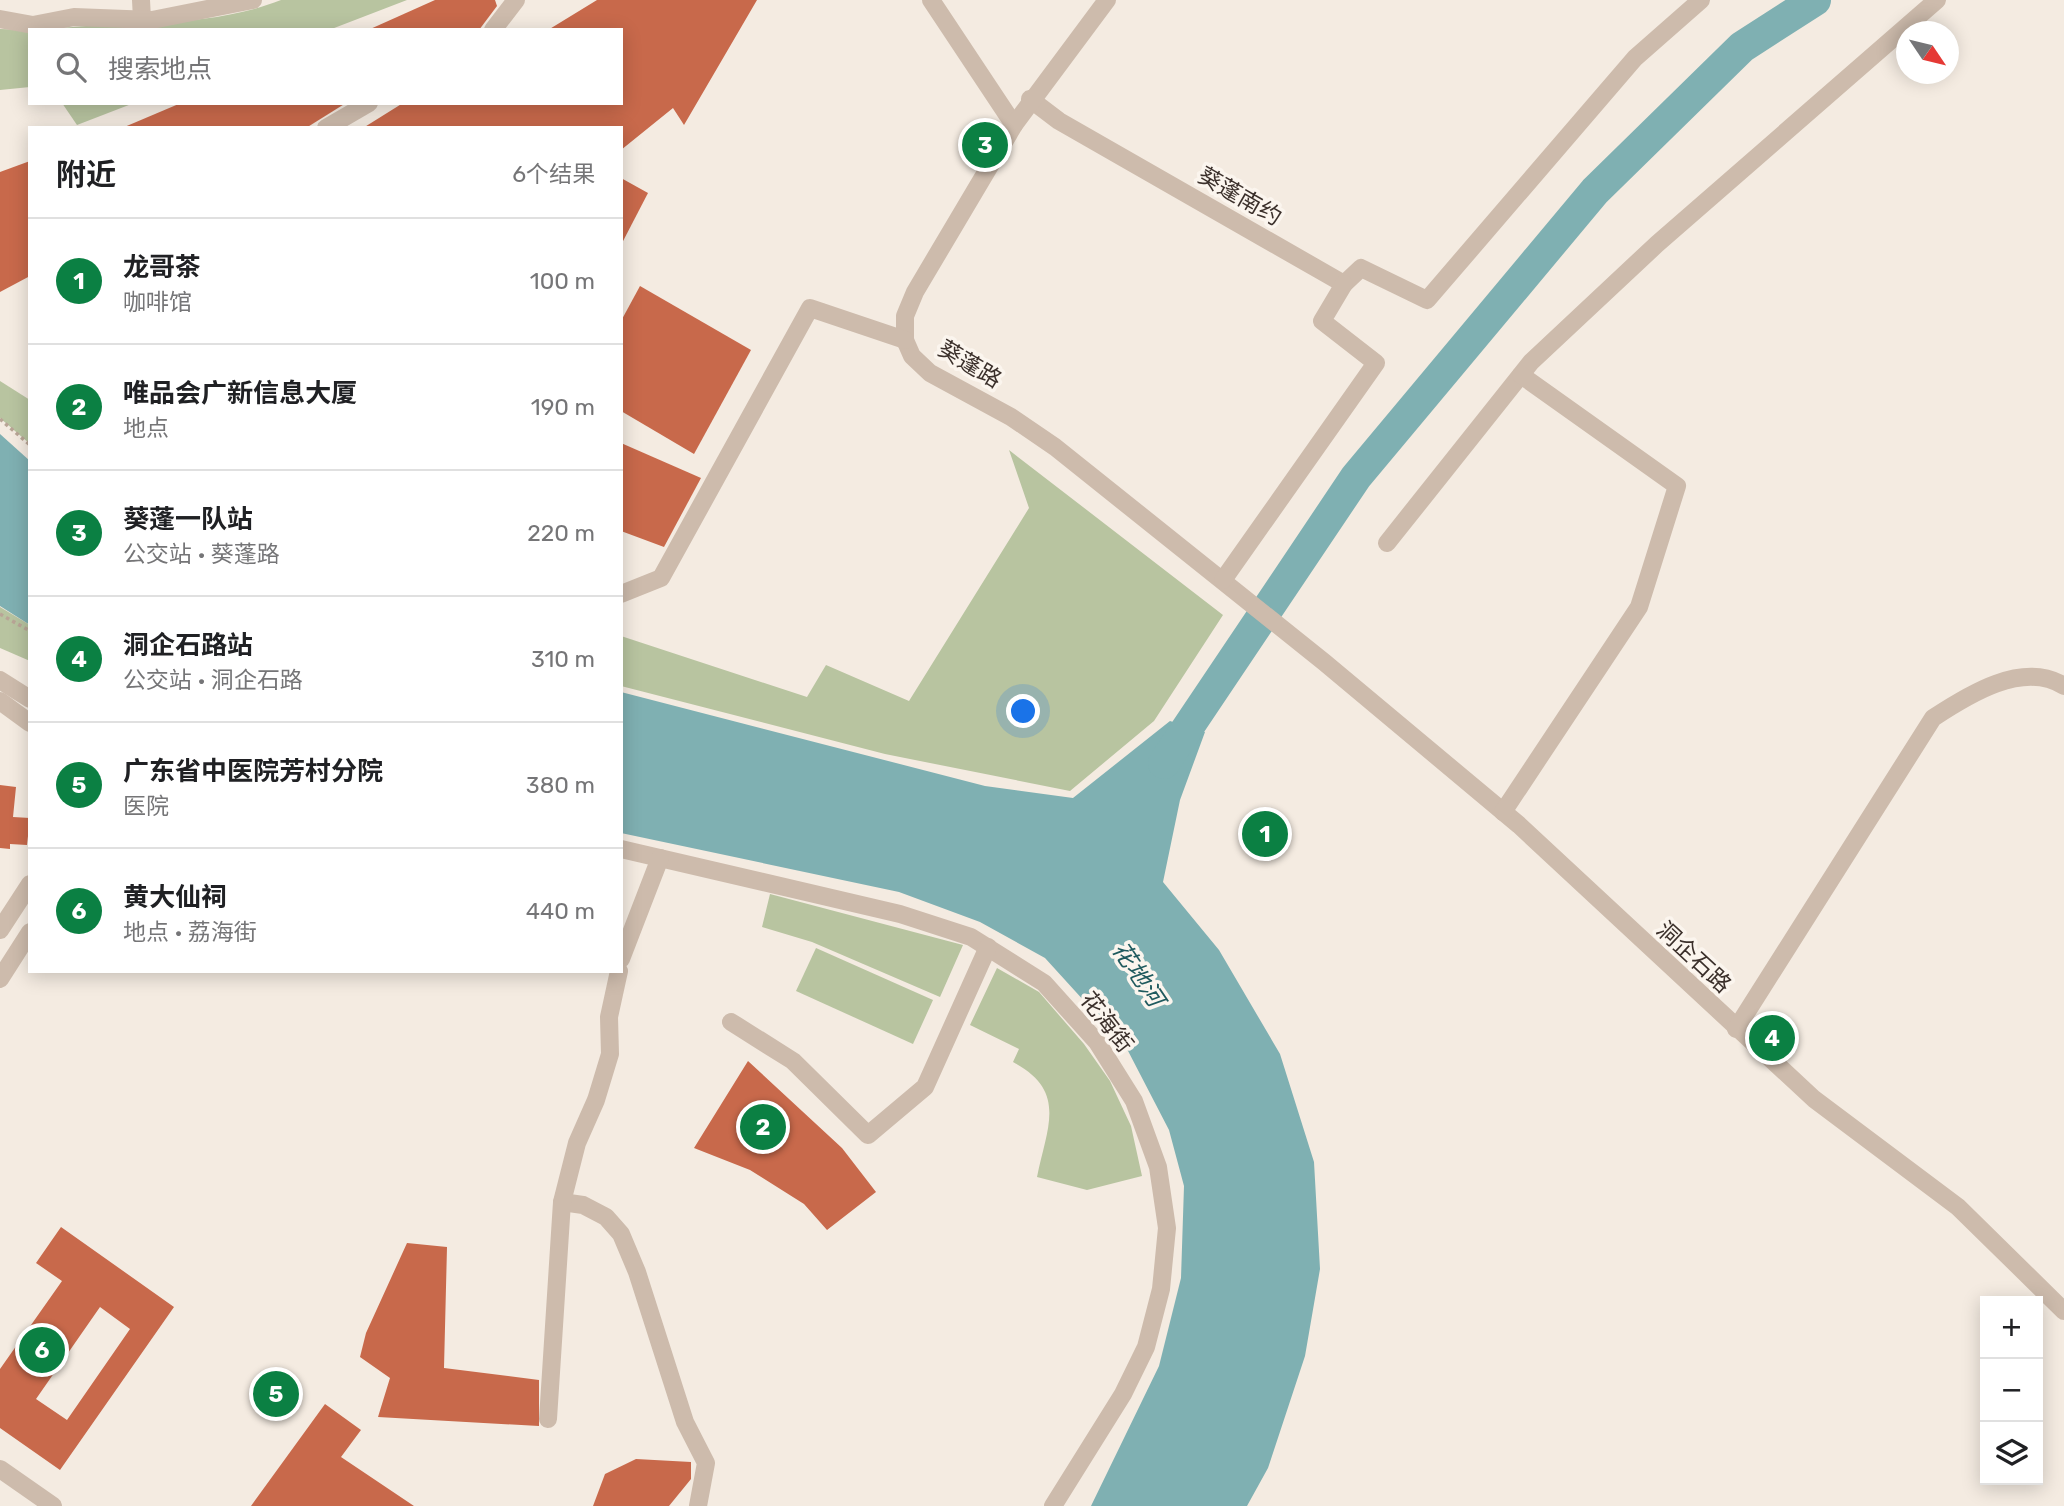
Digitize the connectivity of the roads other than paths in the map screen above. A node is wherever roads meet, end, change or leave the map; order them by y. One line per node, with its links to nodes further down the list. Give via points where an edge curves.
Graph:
1 (141, 0): 9 (street)
2 (253, 0): 9 (street)
3 (931, 0): 13 (street)
4 (1107, 0): 11 (street, 葵蓬路)
5 (1701, 0): 15 (street, via 1635,58 1427,300 1361,268)
6 (514, 1): 10 (street)
7 (1933, 1): 17 (street, via 1657,244)
8 (0, 19): 9 (street, via 33,25 74,17)
9 (142, 19)
10 (494, 28)
11 (1030, 99): 13 (street, 葵蓬路); 15 (street, 葵蓬南约, via 1059,121)
12 (366, 105): 14 (street)
13 (1014, 124): 16 (street, 葵蓬路, via 915,292 905,316)
14 (329, 126)
15 (1344, 284): 19 (street, via 1322,321 1376,363)
16 (905, 340): 19 (street, 葵蓬路, via 912,356 930,373 1055,447); 20 (street, via 810,308 661,578)
17 (1521, 375): 18 (street); 27 (street, via 1676,486 1639,607)
18 (1387, 542)
19 (1226, 582): 21 (street, 葵蓬路)
20 (623, 593)
21 (1324, 662): 27 (street, 洞企石路)
22 (0, 680): 24 (street)
23 (2064, 686): 38 (street, via 2031,675 1971,693 1933,718)
24 (28, 698)
25 (0, 701): 26 (street)
26 (28, 722)
27 (1503, 812): 38 (street, 洞企石路)
28 (623, 849): 29 (street, 花海街)
29 (660, 858): 33 (street, 花海街, via 900,914); 34 (street)
30 (28, 887): 31 (street)
31 (0, 930)
32 (28, 936): 36 (street)
33 (988, 947): 37 (street, via 925,1087 868,1135 793,1061); 45 (street, 花海街, via 1044,983 1104,1053 1142,1123 1157,1167 1167,1228 1161,1289 1146,1347 1123,1394)
34 (623, 954)
35 (619, 973): 39 (street, via 610,1017 610,1054 577,1143)
36 (0, 979)
37 (731, 1022)
38 (1736, 1029): 40 (street, 洞企石路, via 1814,1099 1958,1207)
39 (562, 1202): 41 (street); 44 (street, via 583,1205 606,1217 621,1234 681,1411 706,1463)
40 (2064, 1311)
41 (548, 1419)
42 (0, 1469): 43 (street)
43 (53, 1506)
44 (698, 1506)
45 (1053, 1506)

